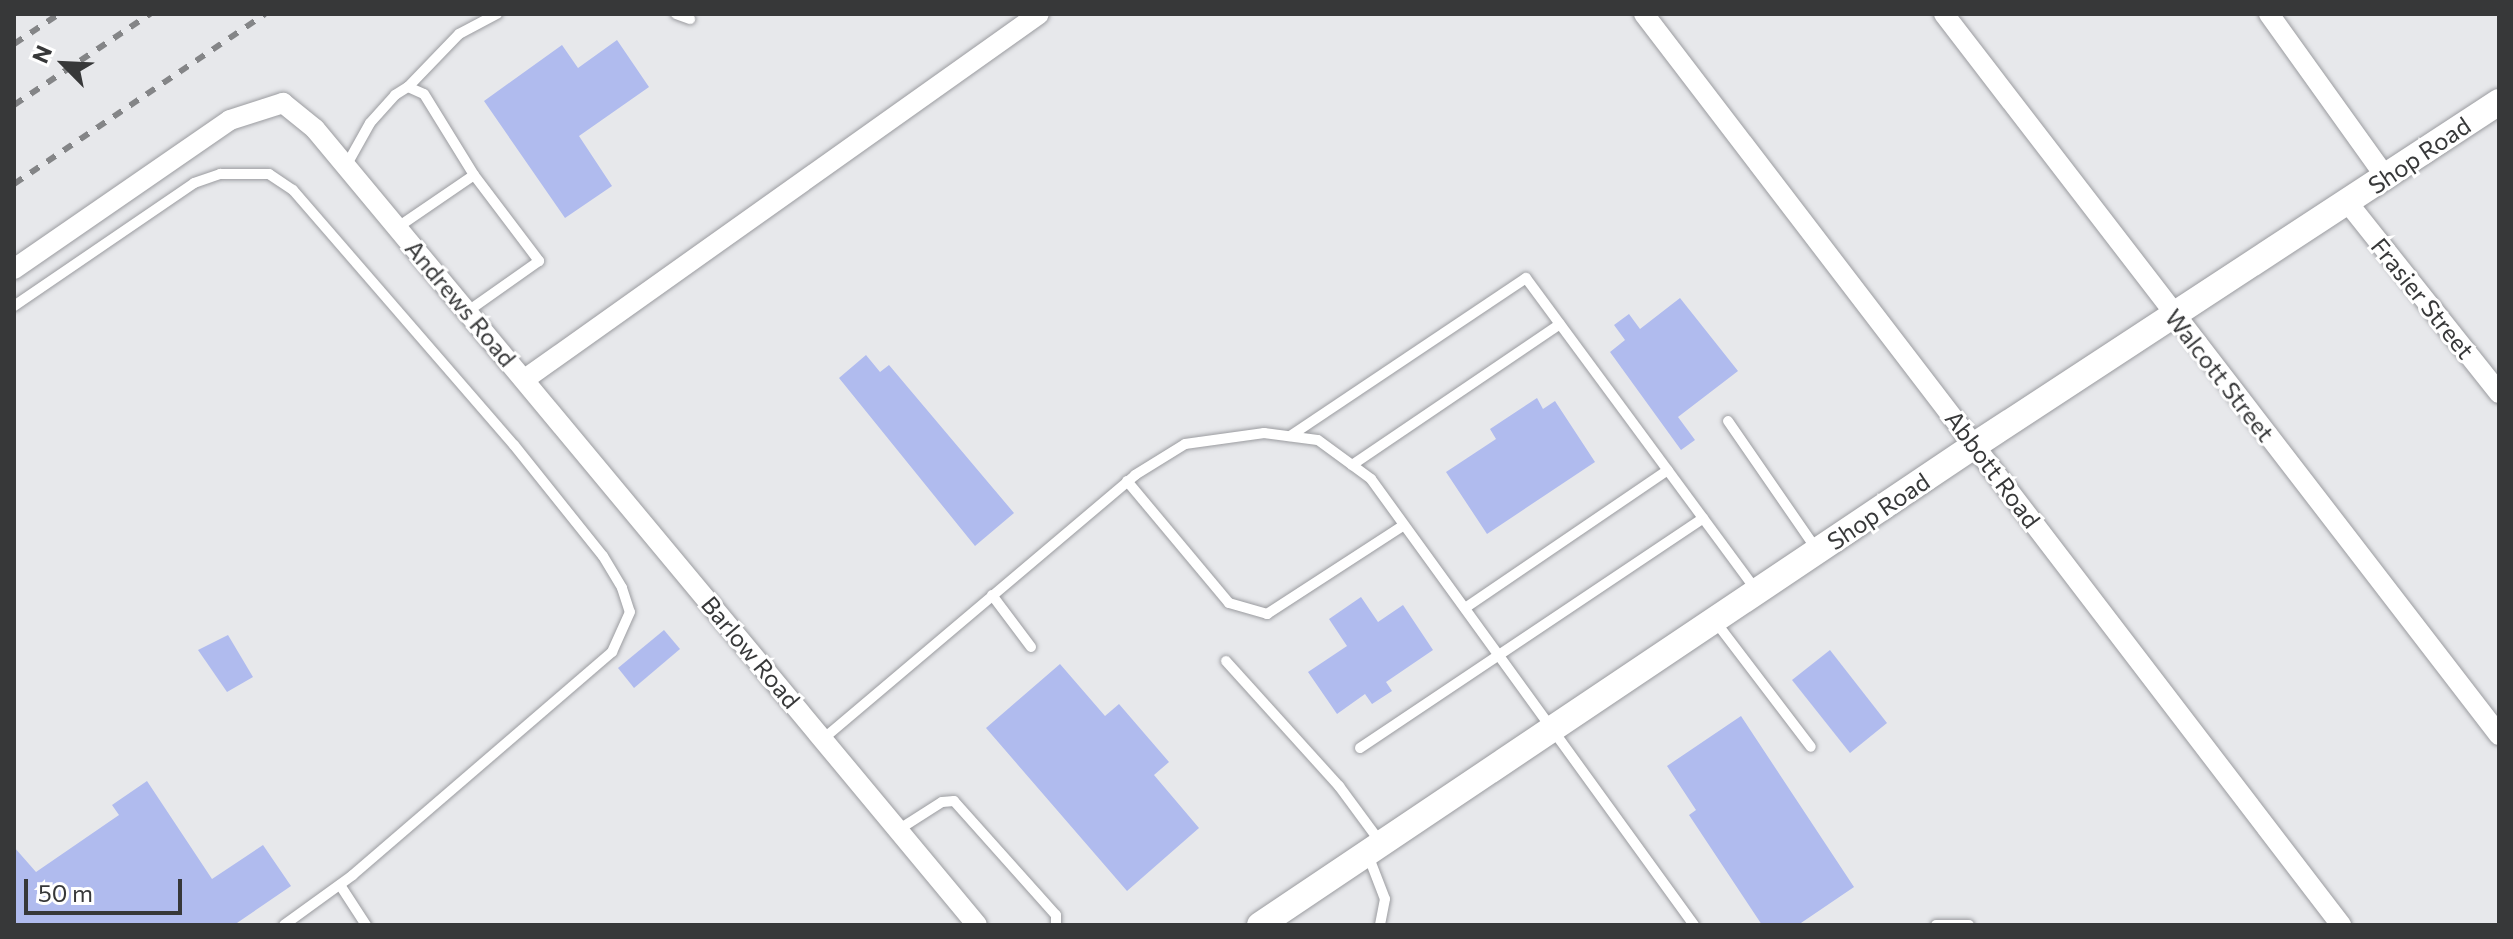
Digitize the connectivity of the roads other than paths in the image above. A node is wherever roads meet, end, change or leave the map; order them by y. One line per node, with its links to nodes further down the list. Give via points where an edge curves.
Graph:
1 (497, 14): 8 (lane, via 459,34)
2 (676, 14): 7 (lane)
3 (1039, 14): 20 (street, Andrews Road)
4 (1644, 14): 24 (street, Abbott Road)
5 (1944, 14): 18 (street, Walcott Street)
6 (2269, 14): 12 (street)
7 (690, 19)
8 (408, 87): 10 (lane, via 370,123); 11 (lane, via 424,94)
9 (2499, 102): 12 (street, Shop Road)
10 (346, 166): 14 (street, Andrews Road); 15 (street, Andrews Road, via 315,129 283,103 261,107 230,120)
11 (474, 175): 14 (lane); 17 (lane, via 539,261)
12 (2385, 176): 13 (street, Shop Road)
13 (2348, 203): 18 (street, Shop Road); 21 (street, Frasier Street)
14 (398, 227): 17 (street, Andrews Road)
15 (14, 269)
16 (14, 306): 45 (lane, via 194,183 220,174 269,174 293,190 514,445 603,556 622,588 630,612 612,652)
17 (468, 311): 20 (street, Andrews Road)
18 (2175, 317): 24 (street, Shop Road); 38 (street, Walcott Street)
19 (1560, 324): 23 (lane, via 1526,278); 25 (lane); 26 (lane)
20 (525, 379): 40 (street, Barlow Road)
21 (2499, 393)
22 (1728, 421): 30 (lane)
23 (1290, 436): 25 (lane, via 1318,440); 27 (lane, via 1264,433 1185,444)
24 (1975, 445): 30 (street, Shop Road); 55 (street, Abbott Road)
25 (1352, 465): 29 (lane, via 1371,479)
26 (1668, 470): 28 (lane); 33 (lane)
27 (1127, 481): 29 (lane, via 1229,603 1267,614); 32 (lane)
28 (1703, 518): 31 (lane); 36 (lane)
29 (1404, 525): 33 (lane)
30 (1818, 551): 31 (street, Shop Road)
31 (1757, 592): 34 (street, Shop Road)
32 (992, 595): 35 (lane); 40 (lane)
33 (1465, 608): 36 (lane)
34 (1715, 621): 39 (street, Shop Road); 41 (lane)
35 (1031, 647)
36 (1502, 658): 39 (lane); 42 (lane)
37 (1226, 661): 44 (lane, via 1339,786)
38 (2495, 721)
39 (1554, 730): 44 (street, Shop Road); 52 (lane)
40 (823, 739): 43 (street, Barlow Road)
41 (1811, 747)
42 (1360, 748)
43 (898, 830): 48 (street, Barlow Road); 49 (lane, via 942,802 954,801 1056,915)
44 (1375, 849): 50 (street, Shop Road); 51 (lane, via 1385,899)
45 (340, 885): 46 (lane); 47 (lane)
46 (284, 925)
47 (366, 925)
48 (977, 925)
49 (1056, 925)
50 (1260, 925)
51 (1380, 925)
52 (1694, 925)
53 (1936, 925): 54 (lane)
54 (1969, 925)
55 (2341, 925)

